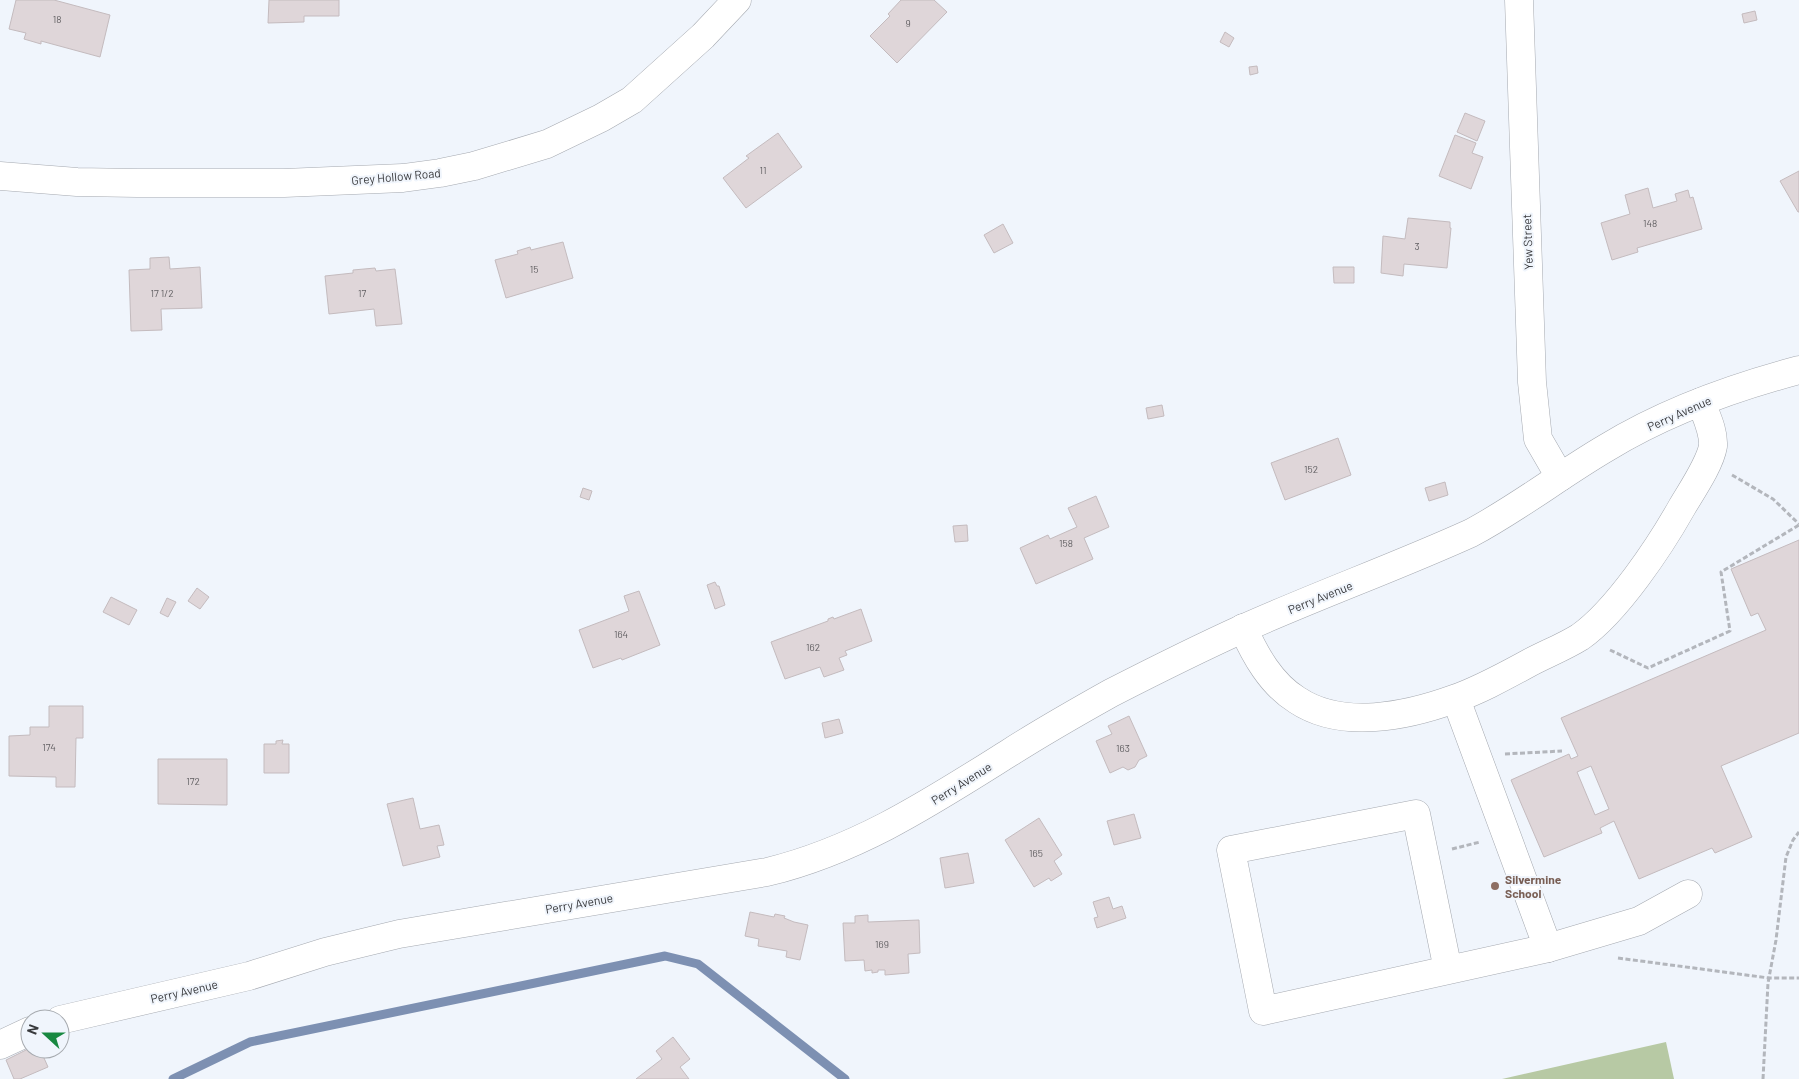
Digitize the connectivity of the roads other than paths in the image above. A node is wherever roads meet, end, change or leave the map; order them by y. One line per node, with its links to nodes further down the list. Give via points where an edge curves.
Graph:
1 (737, 0): 3 (street, Grey Hollow Road, via 703,36 632,100 547,144 474,166 403,178 304,182 137,184)
2 (1519, 0): 6 (street, Yew Street, via 1532,382 1538,440)
3 (0, 176)
4 (1799, 370): 5 (street, Perry Avenue)
5 (1701, 402): 6 (street, Perry Avenue, via 1607,447); 8 (street, via 1713,436 1712,448 1676,518 1634,580 1606,613 1580,636)
6 (1560, 477): 7 (street, Perry Avenue, via 1502,517 1471,533)
7 (1243, 628): 8 (street, via 1254,651 1277,684 1297,701 1324,712 1354,717 1384,716); 12 (street, Perry Avenue, via 1056,724 894,823 838,850 797,864 750,876 399,934 249,976)
8 (1456, 699): 10 (street)
9 (1688, 894): 10 (street, via 1639,921)
10 (1548, 948): 11 (street)
11 (1448, 970): 11 (street, via 1416,814 1231,850 1263,1011)
12 (70, 1018)
13 (20, 1036): 14 (street)
14 (0, 1045)

